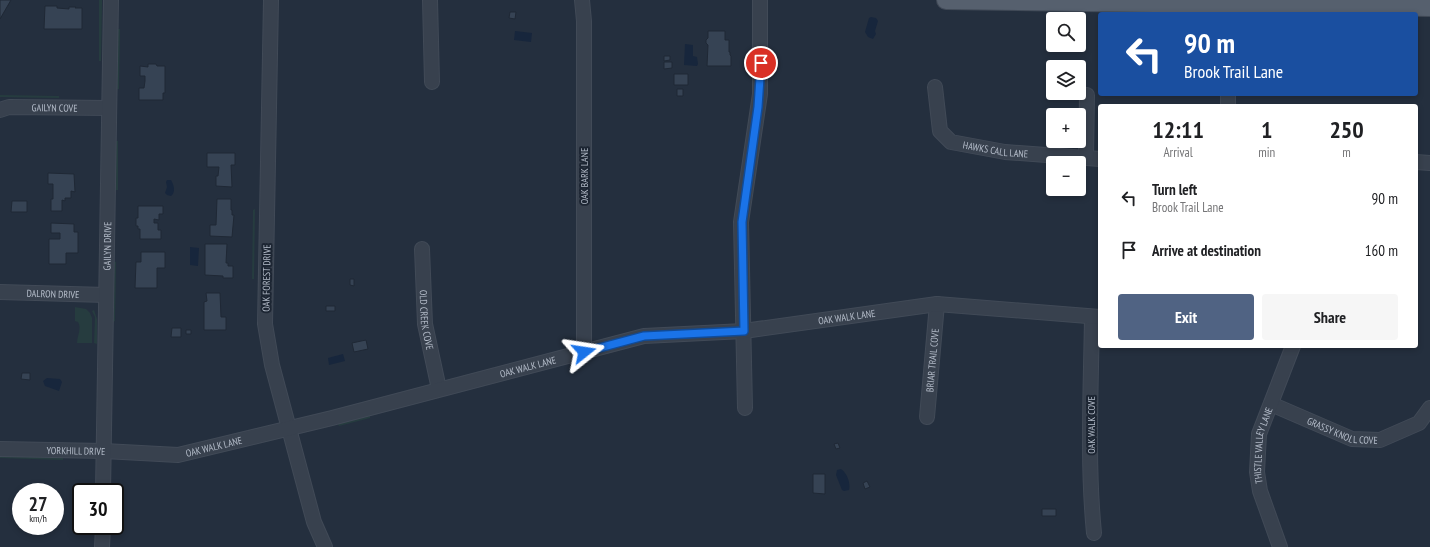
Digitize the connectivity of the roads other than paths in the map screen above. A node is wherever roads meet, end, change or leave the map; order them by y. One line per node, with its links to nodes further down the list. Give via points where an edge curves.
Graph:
1 (111, 0): 12 (street, GAILYN DRIVE)
2 (270, 0): 30 (street, OAK FOREST DRIVE, via 265,324 272,365)
3 (430, 0): 9 (street)
4 (582, 0): 24 (street, OAK BARK LANE)
5 (760, 0): 22 (street, via 760,94 742,222)
6 (946, 0): 7 (main road)
7 (1229, 6): 8 (main road)
8 (1430, 7)
9 (432, 82)
10 (935, 86): 14 (street, HAWKS CALL LANE, via 940,131 951,142 1005,152)
11 (1087, 95): 14 (street)
12 (109, 108): 13 (street, GAILYN COVE, via 9,107); 19 (street, GAILYN DRIVE)
13 (0, 110)
14 (1093, 159)
15 (1418, 162): 16 (street)
16 (1430, 162)
17 (422, 249): 25 (street, OLD CREEK COVE, via 425,324)
18 (0, 292): 19 (street, DALRON DRIVE)
19 (106, 295): 32 (street, GAILYN DRIVE)
20 (937, 304): 21 (street, OAK WALK LANE); 22 (street, OAK WALK LANE); 29 (street, BRIAR TRAIL COVE)
21 (1096, 317): 35 (street, OAK WALK COVE, via 1091,494)
22 (744, 331): 24 (street, OAK WALK LANE, via 644,336); 27 (street)
23 (1292, 348): 26 (street, THISTLE VALLEY LANE)
24 (584, 352): 25 (street, OAK WALK LANE)
25 (440, 389): 30 (street, OAK WALK LANE)
26 (1271, 404): 28 (street, GRASSY KNOLL COVE, via 1352,439 1380,440 1419,423); 39 (street, THISTLE VALLEY LANE, via 1259,434 1257,472 1262,498)
27 (745, 408)
28 (1430, 408)
29 (927, 417)
30 (290, 429): 33 (street, OAK WALK LANE, via 178,455); 38 (street, OAK FOREST DRIVE, via 314,522)
31 (0, 449): 32 (street, YORKHILL DRIVE)
32 (104, 451): 33 (street, YORKHILL DRIVE); 34 (street, GAILYN DRIVE)
33 (153, 453)
34 (103, 483)
35 (1094, 533)
36 (103, 535): 37 (street)
37 (102, 547)
38 (325, 547)
39 (1280, 547)

